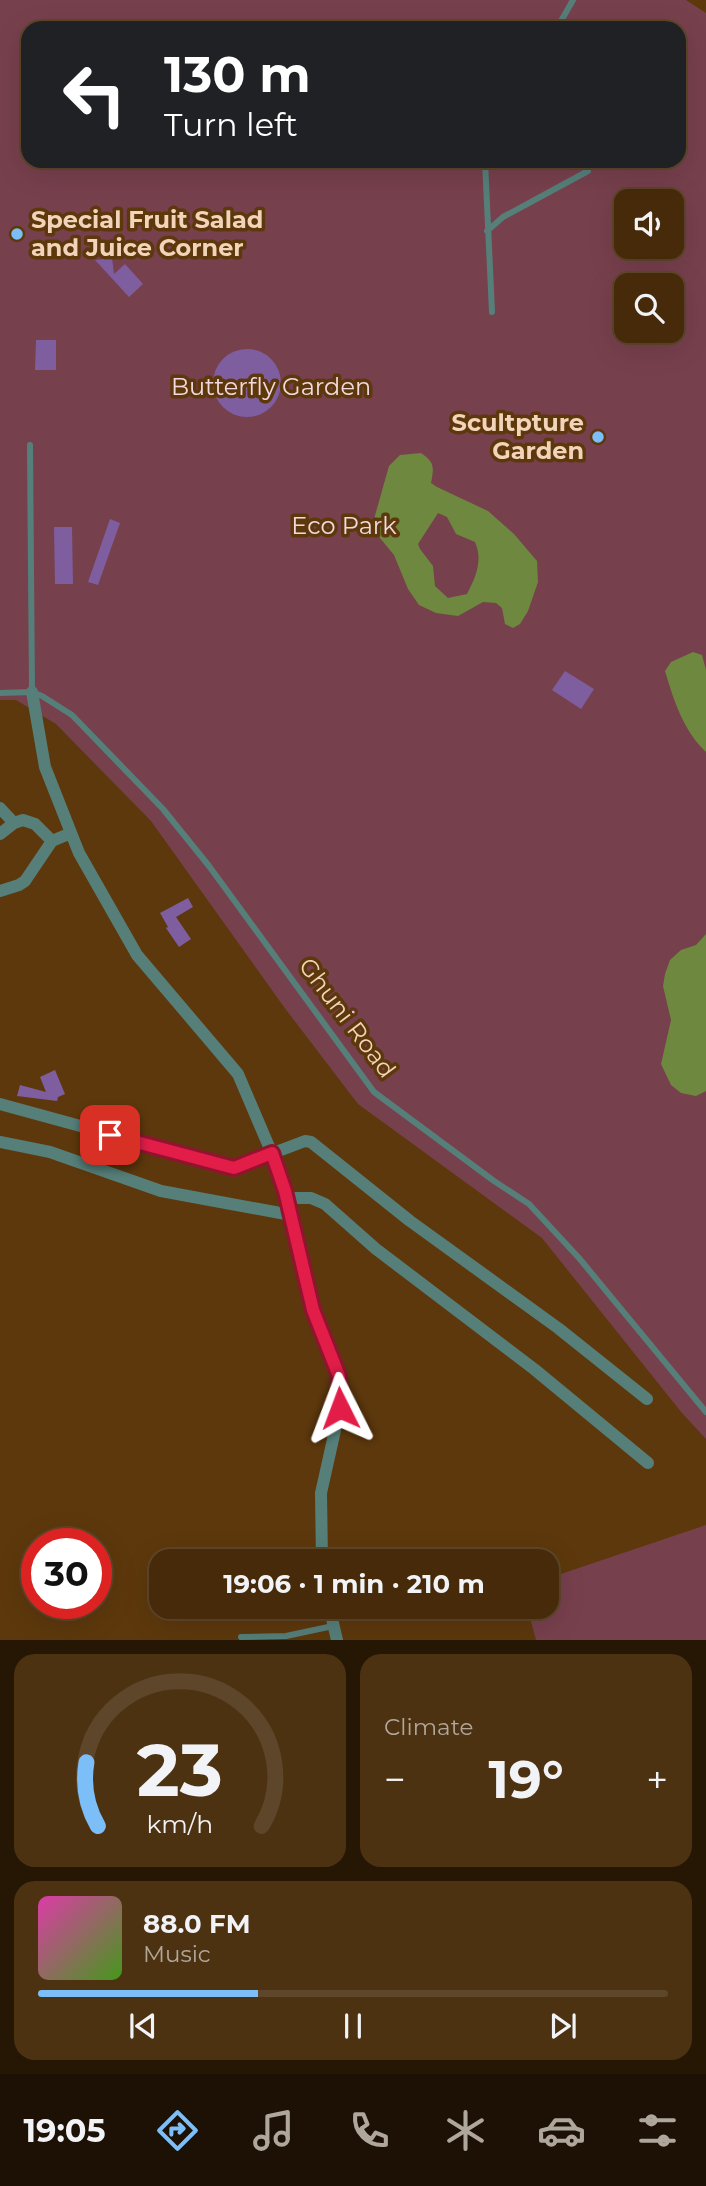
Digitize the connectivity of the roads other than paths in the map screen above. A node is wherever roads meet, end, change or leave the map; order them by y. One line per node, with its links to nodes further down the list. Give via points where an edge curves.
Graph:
1 (573, 0): 2 (lane)
2 (561, 21)
3 (485, 168): 5 (lane)
4 (586, 168): 5 (lane, via 503,216)
5 (488, 231): 6 (lane)
6 (492, 312)
7 (30, 444): 8 (lane)
8 (32, 692): 9 (lane); 12 (street, via 45,767); 22 (lane, Ghuni Road, via 72,715 163,809 374,1092 529,1204)
9 (0, 693)
10 (0, 808): 11 (street)
11 (14, 823): 13 (street); 14 (street, via 30,821)
12 (71, 833): 14 (street); 18 (street, via 136,955 238,1074)
13 (0, 834)
14 (52, 841): 15 (street, via 25,881)
15 (0, 891)
16 (0, 1104): 18 (street, via 231,1168)
17 (0, 1142): 20 (street, via 50,1153 155,1189)
18 (273, 1154): 19 (street); 21 (street, via 305,1141 322,1149)
19 (286, 1194): 20 (street); 23 (street, via 325,1204)
20 (290, 1215): 24 (street, via 313,1310 339,1376 340,1408 321,1493)
21 (647, 1399)
22 (706, 1412)
23 (648, 1464)
24 (322, 1549)
25 (332, 1619): 26 (street)
26 (333, 1626): 27 (lane, via 286,1636); 28 (street)
27 (241, 1636)
28 (337, 1640)

